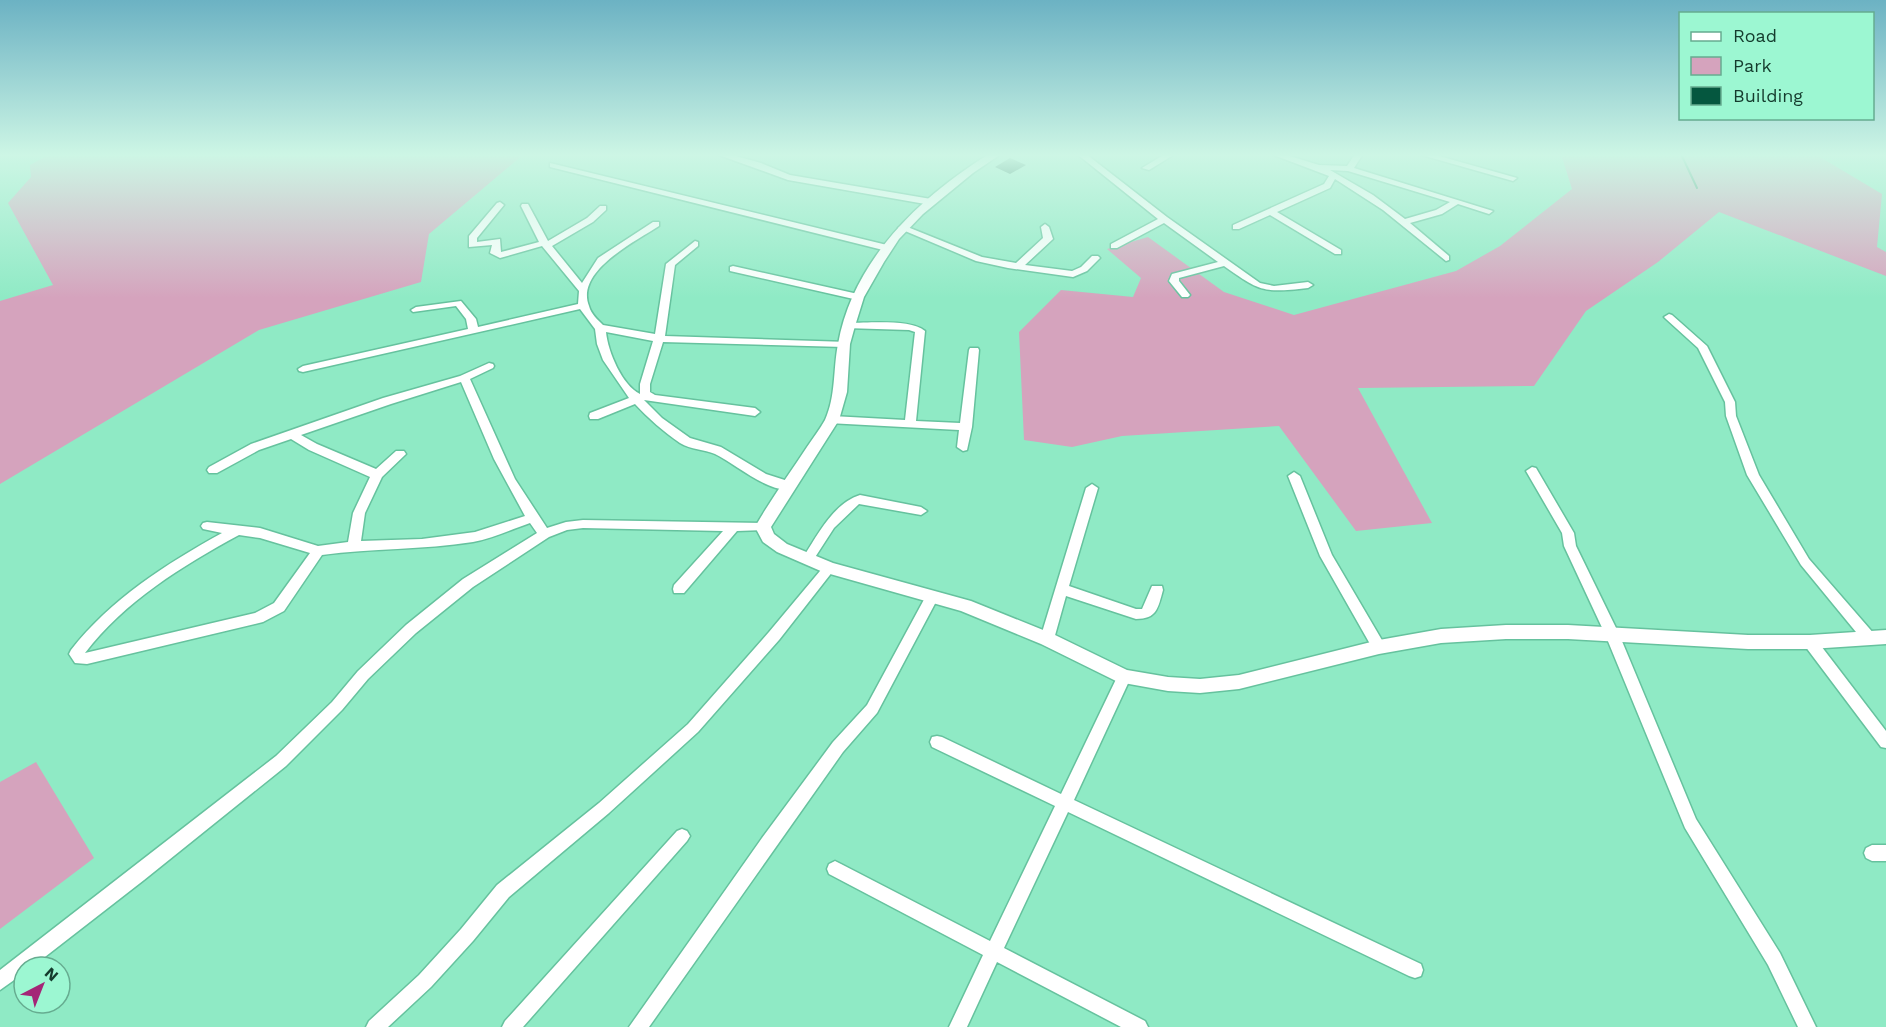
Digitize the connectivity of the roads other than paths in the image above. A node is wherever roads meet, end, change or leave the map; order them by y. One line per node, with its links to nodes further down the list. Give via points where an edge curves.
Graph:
1 (702, 202): 21 (street)
2 (931, 202): 17 (street)
3 (1144, 202): 12 (street)
4 (1290, 202): 10 (street)
5 (1377, 202): 13 (street)
6 (1456, 202): 11 (street); 13 (street, via 1439,212)
7 (500, 205): 19 (street, via 472,238 472,245 497,241 495,253 500,255)
8 (525, 206): 19 (street)
9 (603, 208): 19 (street, via 590,220)
10 (1269, 211): 16 (street); 22 (street)
11 (1489, 211)
12 (1164, 219): 20 (street); 25 (street)
13 (1405, 222): 24 (street)
14 (656, 224): 29 (street, via 601,260)
15 (1045, 227): 26 (street, via 1048,239)
16 (1236, 227)
17 (902, 228): 21 (street); 26 (street, via 980,259)
18 (695, 244): 38 (street, via 671,264)
19 (545, 245): 29 (street)
20 (1114, 246)
21 (887, 248): 31 (street)
22 (1338, 252)
23 (1095, 258): 26 (street, via 1073,274)
24 (1446, 258)
25 (1225, 263): 28 (street, via 1257,285 1274,289); 30 (street, via 1175,276 1174,281)
26 (1019, 265)
27 (733, 269): 31 (street)
28 (1308, 285)
29 (583, 290): 32 (street)
30 (1185, 295)
31 (858, 297): 35 (street)
32 (583, 306): 36 (street); 37 (street)
33 (416, 310): 37 (street, via 458,303 471,319)
34 (1670, 317): 77 (street, via 1702,346 1730,402 1731,416 1753,475 1805,562)
35 (849, 326): 39 (street); 48 (street, via 911,327 920,331)
36 (600, 328): 38 (street); 44 (street, via 600,339 614,373)
37 (474, 332): 42 (street)
38 (659, 339): 39 (street); 44 (street)
39 (844, 344): 47 (street, via 840,392)
40 (974, 350): 49 (street)
41 (489, 366): 43 (street)
42 (303, 369)
43 (464, 378): 50 (street); 60 (street)
44 (640, 397): 45 (street); 46 (street); 57 (street, via 687,442 718,450 764,479)
45 (755, 412)
46 (594, 416)
47 (832, 420): 48 (street); 57 (street)
48 (910, 424): 49 (street)
49 (966, 427): 51 (street)
50 (292, 435): 53 (street, via 255,447); 55 (street, via 308,448 353,462)
51 (963, 447)
52 (400, 454): 55 (street)
53 (213, 470)
54 (1532, 471): 74 (street, via 1568,533 1570,546)
55 (377, 475): 66 (street, via 359,513)
56 (1294, 476): 79 (street, via 1326,556)
57 (790, 486): 63 (street)
58 (1092, 488): 71 (street)
59 (921, 511): 68 (street, via 855,501 830,525)
60 (532, 518): 65 (street); 66 (street, via 476,537 422,544)
61 (207, 526): 64 (street)
62 (733, 527): 63 (street); 65 (street, via 584,524); 70 (street)
63 (763, 528): 68 (street, via 775,543)
64 (237, 530): 67 (street); 67 (street, via 163,574 108,618 76,654 80,659 87,658 258,618 279,607)
65 (545, 534): 88 (street, via 460,590 411,629 281,761)
66 (354, 546): 67 (street)
67 (318, 551)
68 (808, 559): 69 (street)
69 (829, 568): 73 (street); 89 (street, via 693,728 503,891 425,981)
70 (679, 589)
71 (1062, 589): 72 (street, via 1136,614 1146,614); 76 (street)
72 (1157, 590)
73 (932, 598): 76 (street, via 965,606); 91 (street, via 872,709 838,747)
74 (1612, 634): 78 (street); 79 (street, via 1506,632 1441,636); 94 (street, via 1690,823 1774,959)
75 (1886, 638): 77 (street)
76 (1047, 639): 80 (street)
77 (1870, 639): 78 (street)
78 (1810, 642): 82 (street)
79 (1379, 646): 80 (street, via 1230,683 1179,685)
80 (1124, 677): 83 (street)
81 (937, 742): 83 (street)
82 (1886, 742)
83 (1065, 801): 86 (street); 87 (street)
84 (682, 836): 90 (street)
85 (835, 868): 86 (street)
86 (994, 951): 92 (street); 93 (street)
87 (1415, 970)
88 (0, 981)
89 (375, 1027)
90 (511, 1027)
91 (638, 1027)
92 (958, 1027)
93 (1139, 1027)
94 (1807, 1027)

